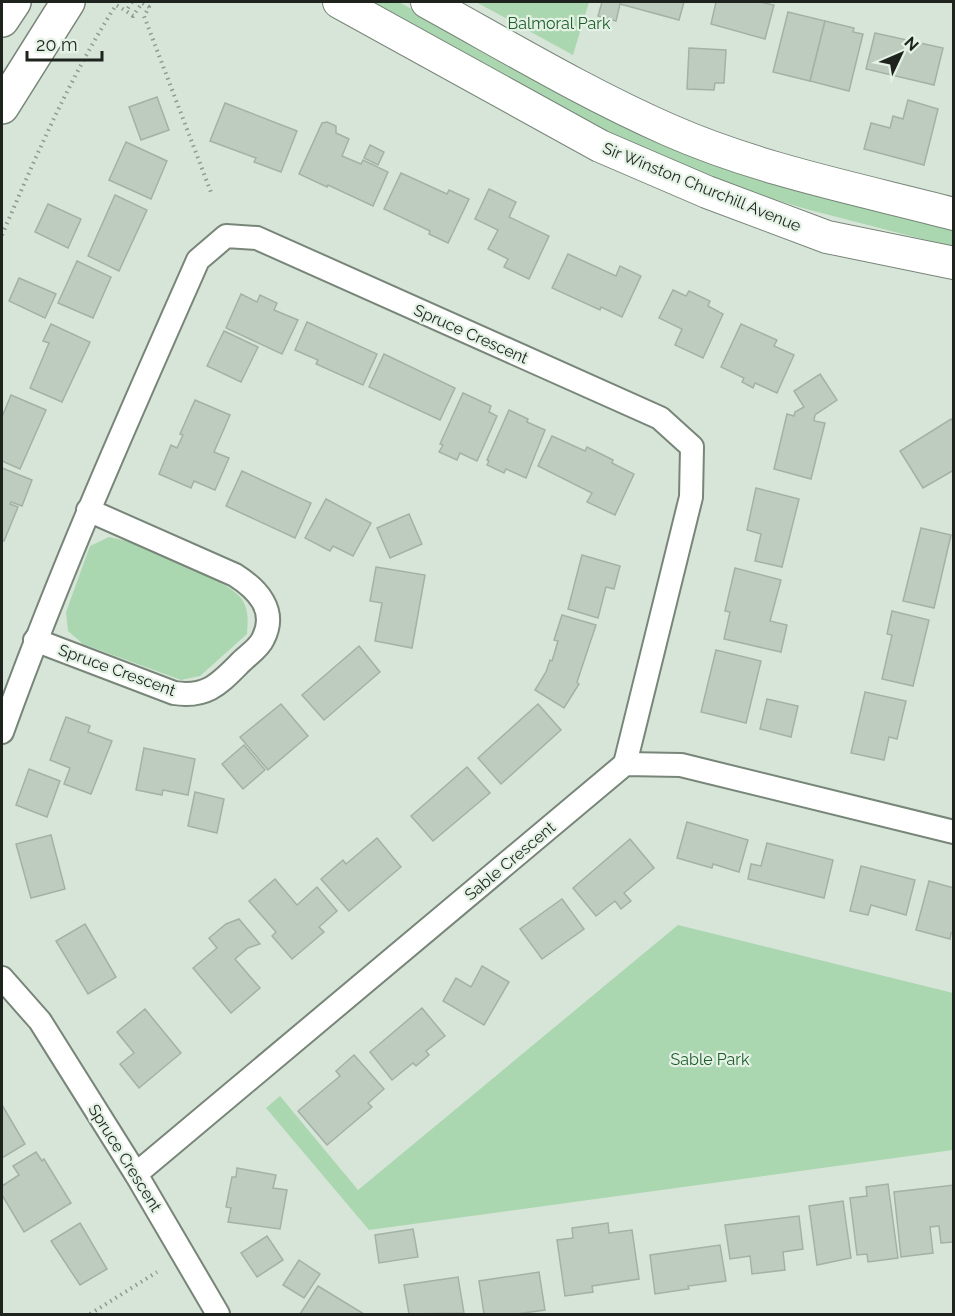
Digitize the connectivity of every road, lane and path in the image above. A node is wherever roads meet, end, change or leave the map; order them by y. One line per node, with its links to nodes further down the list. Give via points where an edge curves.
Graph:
1 (14, 2): 7 (main road)
2 (68, 2): 8 (main road)
3 (132, 2): 6 (path)
4 (339, 2): 12 (main road, Sir Winston Churchill Avenue, via 600,146 707,192 827,237)
5 (427, 2): 10 (main road, via 584,90 671,131 755,163)
6 (126, 11): 9 (path, via 133,16 142,3 149,7 144,16); 11 (path, via 116,4 99,32 66,92)
7 (2, 20)
8 (2, 106)
9 (212, 195)
10 (954, 214)
11 (2, 235)
12 (954, 263)
13 (88, 510): 14 (street, Spruce Crescent); 14 (street, Spruce Crescent, via 235,574 261,596 268,617 267,630 262,641 218,685 186,695); 16 (street, Spruce Crescent, via 198,260 226,236 257,238 660,418 692,447 691,497)
14 (35, 640): 15 (street, Spruce Crescent)
15 (2, 732)
16 (626, 764): 17 (street, via 681,765); 19 (street, Sable Crescent)
17 (953, 831)
18 (2, 978): 19 (street, Spruce Crescent, via 39,1021)
19 (136, 1174): 22 (street, Spruce Crescent)
20 (157, 1272): 21 (path)
21 (90, 1314)
22 (218, 1314)

